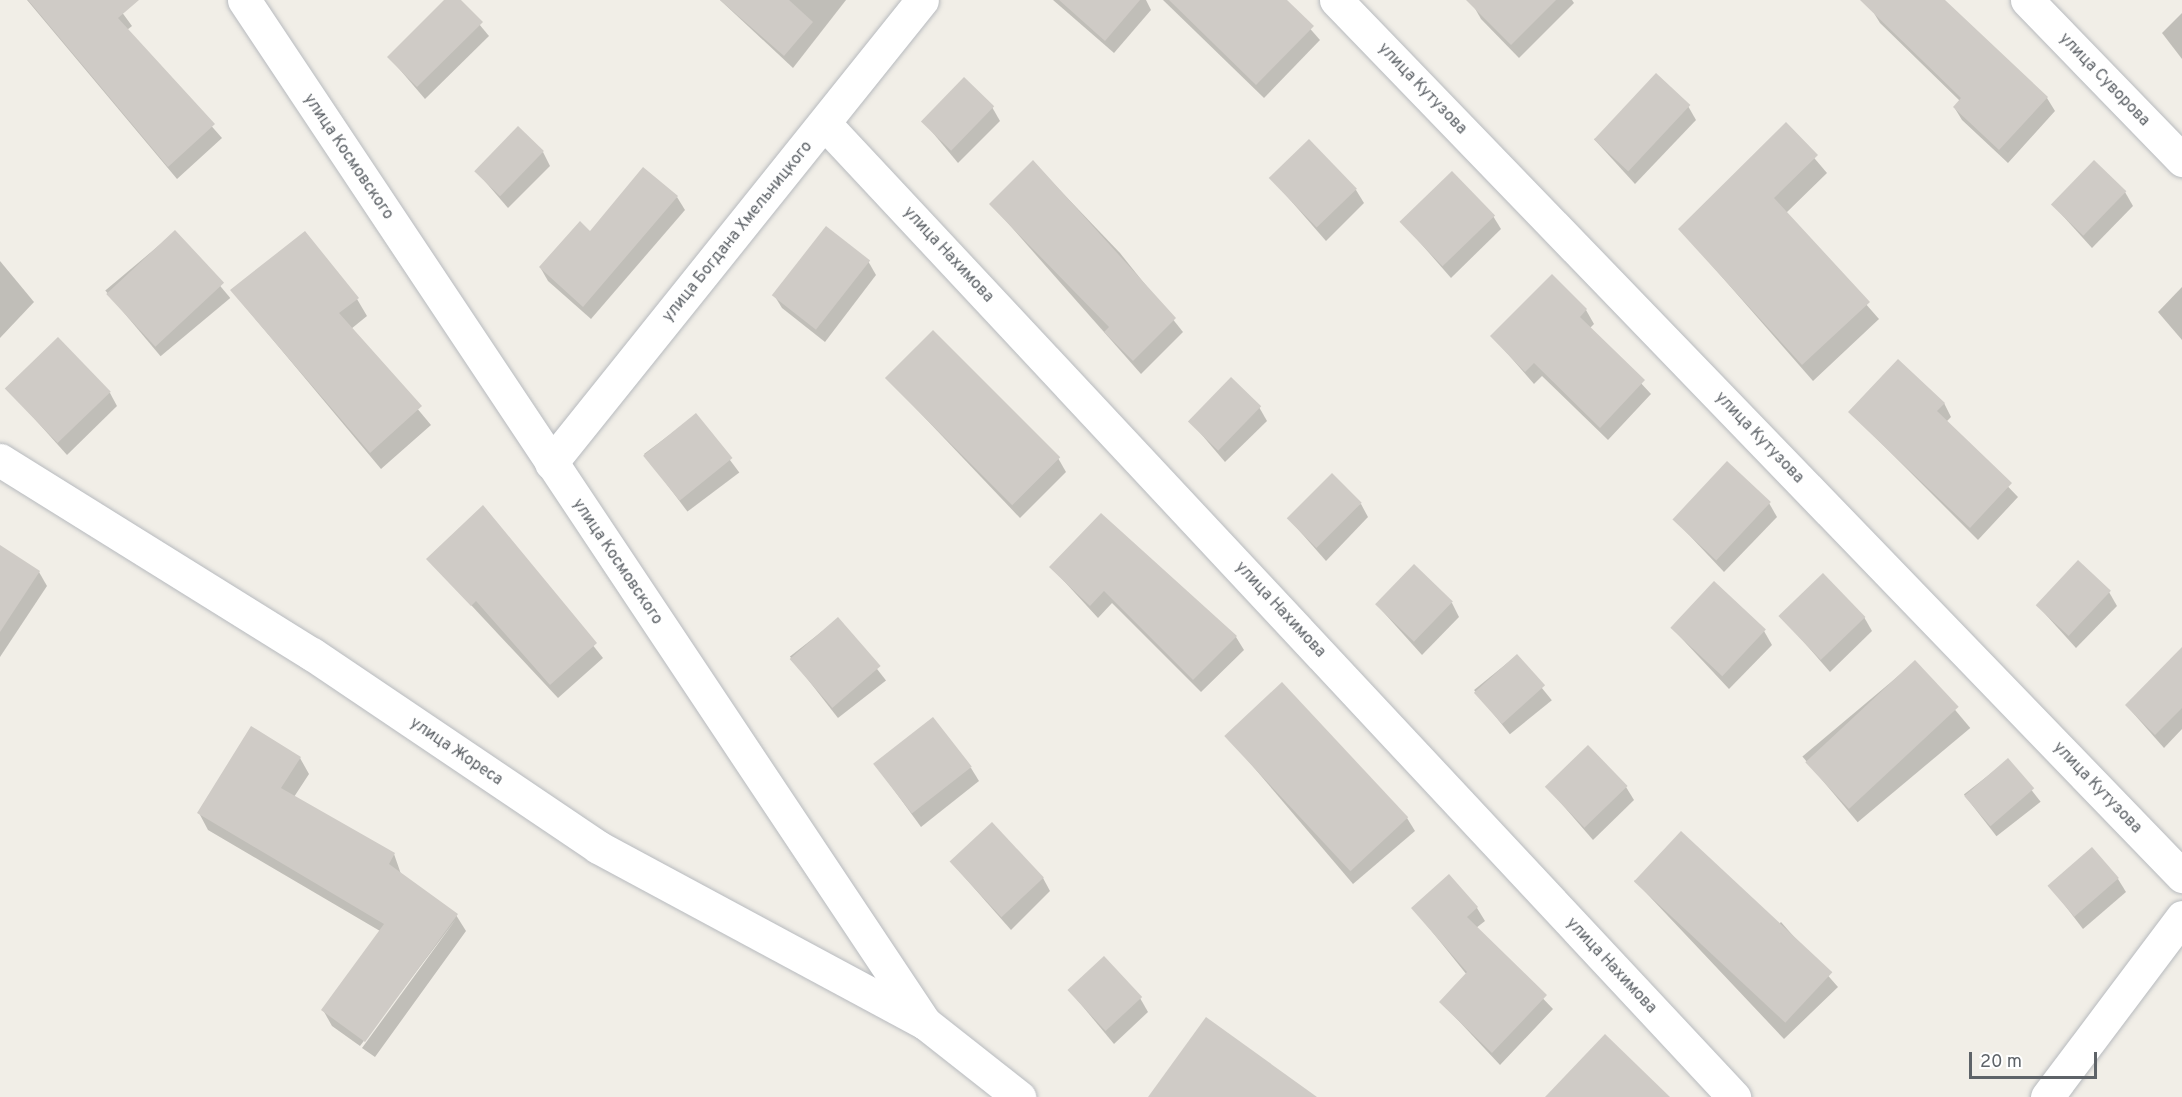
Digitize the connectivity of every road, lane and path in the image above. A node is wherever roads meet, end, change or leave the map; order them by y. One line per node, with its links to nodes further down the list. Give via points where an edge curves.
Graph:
1 (244, 0): 8 (street, улица Космовского)
2 (922, 0): 5 (street, улица Богдана Хмельницкого)
3 (1336, 0): 9 (street, улица Кутузова)
4 (2026, 0): 6 (street, улица Суворова)
5 (825, 124): 8 (street, улица Богдана Хмельницкого); 13 (street, улица Нахимова)
6 (2182, 160)
7 (0, 460): 11 (street, улица Жореса, via 312,654 598,847)
8 (551, 463): 11 (street, улица Космовского)
9 (2182, 876)
10 (2182, 917): 14 (street)
11 (925, 1023): 12 (street, улица Космовского)
12 (1019, 1097)
13 (1734, 1097)
14 (2047, 1097)

